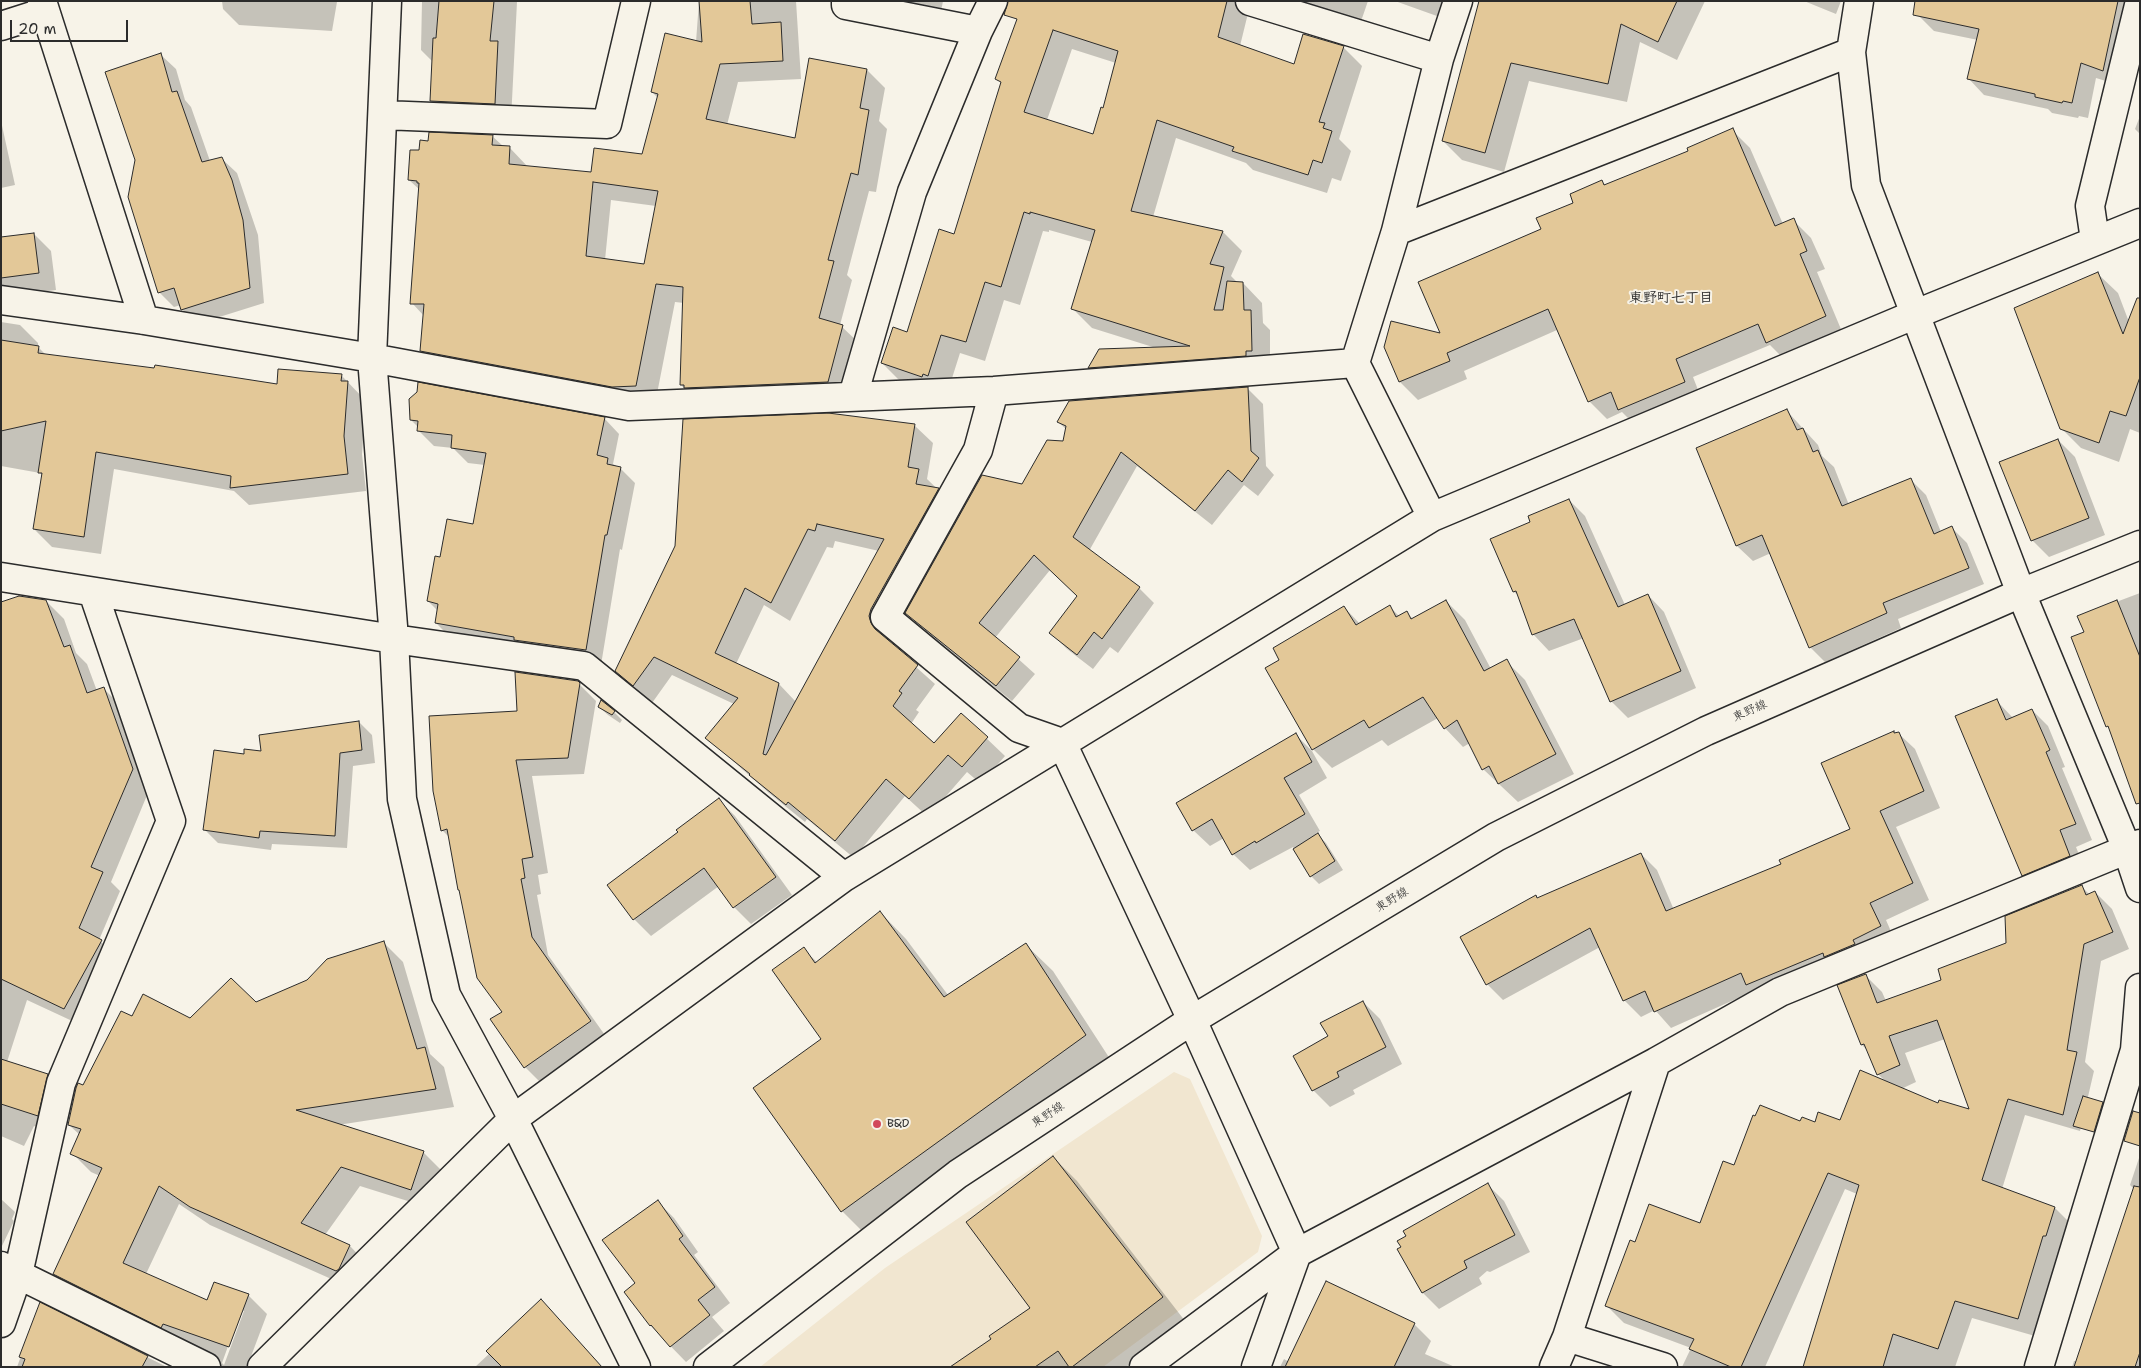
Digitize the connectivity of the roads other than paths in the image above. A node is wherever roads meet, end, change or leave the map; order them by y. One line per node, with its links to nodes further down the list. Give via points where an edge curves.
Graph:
1 (387, 1): 14 (street)
2 (636, 1): 14 (street, via 606,124)
3 (846, 1): 11 (street, via 846,5)
4 (993, 1): 11 (street)
5 (1250, 1): 13 (street)
6 (1458, 1): 13 (street)
7 (1859, 1): 12 (street)
8 (2140, 1): 17 (street, via 2090,206)
9 (43, 7): 10 (street); 20 (street)
10 (1, 26)
11 (978, 31): 24 (street, via 912,192)
12 (1851, 52): 16 (street); 19 (street, via 1866,185)
13 (1439, 59): 16 (street)
14 (384, 115): 21 (street)
15 (2140, 223): 17 (street)
16 (1396, 231): 22 (street)
17 (2095, 240): 19 (street)
18 (1, 300): 20 (street)
19 (1916, 314): 25 (street); 29 (street)
20 (144, 320): 21 (street)
21 (372, 358): 24 (street, via 629,406); 30 (street)
22 (1355, 363): 23 (street); 25 (street)
23 (994, 391): 24 (street); 31 (street, via 978,450 885,617 1019,728)
24 (853, 396)
25 (1432, 517): 31 (street)
26 (2140, 545): 29 (street, 東野線)
27 (1, 577): 28 (street)
28 (93, 592): 30 (street); 40 (street, via 171,820 61,1083)
29 (2021, 593): 32 (street); 36 (street, 東野線, via 1706,730 1496,837)
30 (394, 639): 33 (street, via 584,666); 38 (street, via 402,799 446,995)
31 (1062, 744): 33 (street); 36 (street)
32 (2133, 846): 34 (street); 37 (street, via 1780,992)
33 (844, 877): 38 (street)
34 (2140, 888)
35 (2140, 988): 51 (street, via 2135,1050)
36 (1192, 1020): 39 (street); 46 (street, 東野線, via 958,1174)
37 (1656, 1062): 39 (street); 42 (street)
38 (514, 1119): 44 (street); 45 (street)
39 (1297, 1253): 47 (street); 48 (street)
40 (10, 1270): 41 (street); 43 (street)
41 (1, 1323)
42 (1567, 1337): 49 (street); 50 (street)
43 (206, 1367)
44 (262, 1367)
45 (636, 1367)
46 (708, 1367)
47 (1144, 1367)
48 (1256, 1367)
49 (1554, 1367)
50 (1663, 1367)
51 (2039, 1367)

